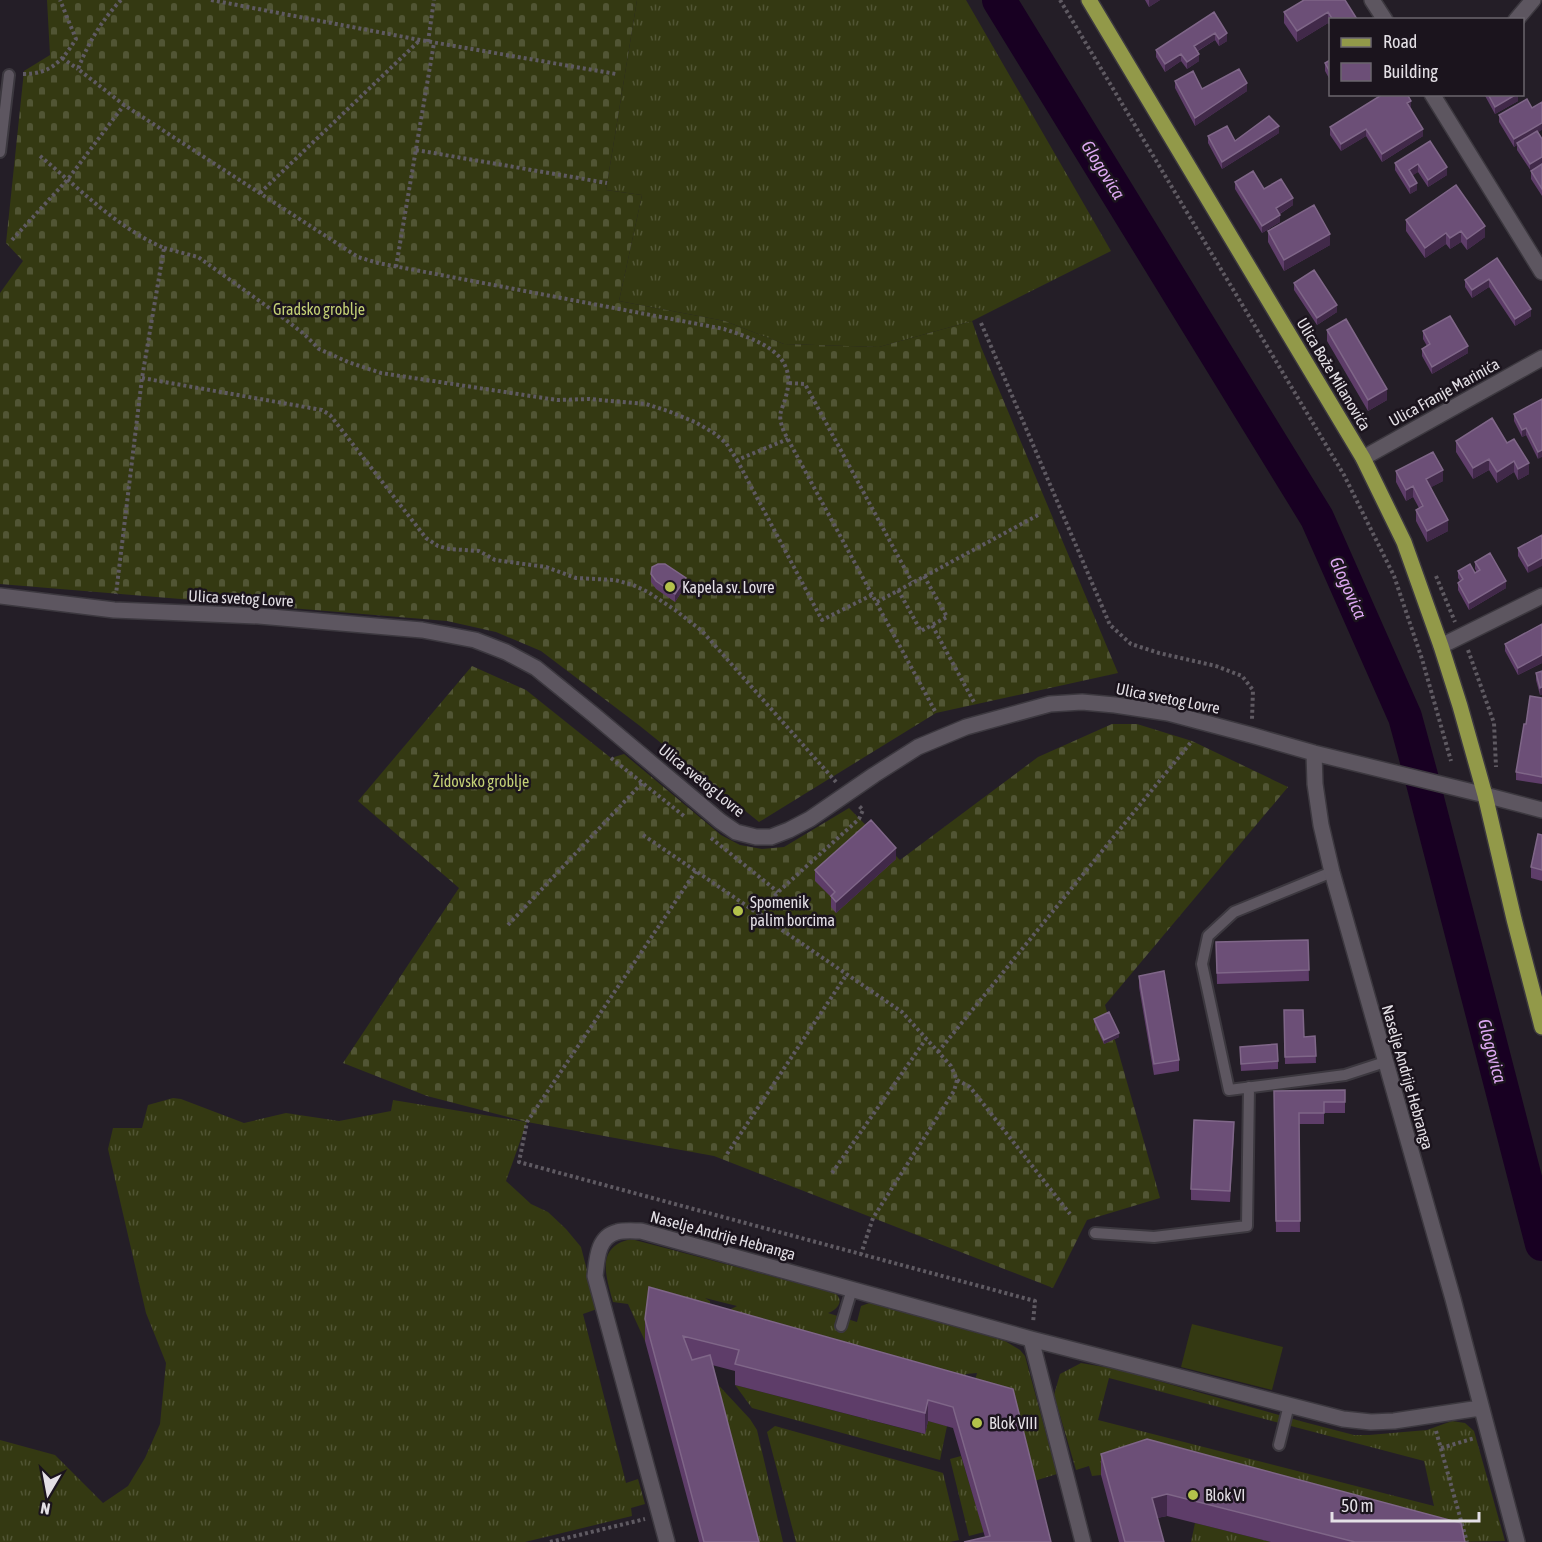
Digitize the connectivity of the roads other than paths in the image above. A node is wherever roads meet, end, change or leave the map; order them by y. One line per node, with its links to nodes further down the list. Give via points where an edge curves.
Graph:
1 (1089, 0): 11 (main road, Ulica Bože Milanovića)
2 (1372, 0): 4 (street)
3 (1533, 0): 5 (street)
4 (1384, 18)
5 (1518, 18)
6 (9, 75): 8 (lane)
7 (1434, 96): 9 (street)
8 (0, 152)
9 (1542, 273)
10 (1542, 358): 11 (street, Ulica Franje Marinića)
11 (1363, 458): 14 (main road, Ulica Bože Milanovića, via 1404,542)
12 (0, 596): 15 (street, Ulica svetog Lovre, via 114,610 259,616 422,630 475,640 536,668 720,820 736,832 756,837 789,831 918,747 966,727 1050,704 1082,702 1168,713)
13 (1542, 596): 14 (street)
14 (1441, 646): 16 (main road, Ulica Bože Milanovića)
15 (1314, 753): 16 (street, Ulica svetog Lovre); 18 (street, Naselje Andrije Hebranga, via 1321,825)
16 (1485, 795): 17 (street, Ulica svetog Lovre); 19 (main road, Ulica Bože Milanovića)
17 (1542, 810)
18 (1332, 872): 20 (street, Naselje Andrije Hebranga); 21 (lane, via 1234,912 1208,936 1202,964 1229,1090)
19 (1542, 1027)
20 (1385, 1062): 21 (lane, via 1346,1076); 27 (street, Naselje Andrije Hebranga)
21 (1249, 1087): 22 (lane, via 1247,1226 1154,1237)
22 (1095, 1233)
23 (852, 1289): 24 (lane); 25 (street, Naselje Andrije Hebranga); 29 (street, Naselje Andrije Hebranga, via 641,1231 616,1232 605,1239 598,1251 595,1276)
24 (841, 1326)
25 (1031, 1339): 26 (street, Naselje Andrije Hebranga); 30 (street)
26 (1289, 1405): 27 (street, Naselje Andrije Hebranga, via 1371,1422); 28 (lane)
27 (1480, 1408): 31 (street, Naselje Andrije Hebranga)
28 (1279, 1445)
29 (668, 1542)
30 (1083, 1542)
31 (1517, 1542)

